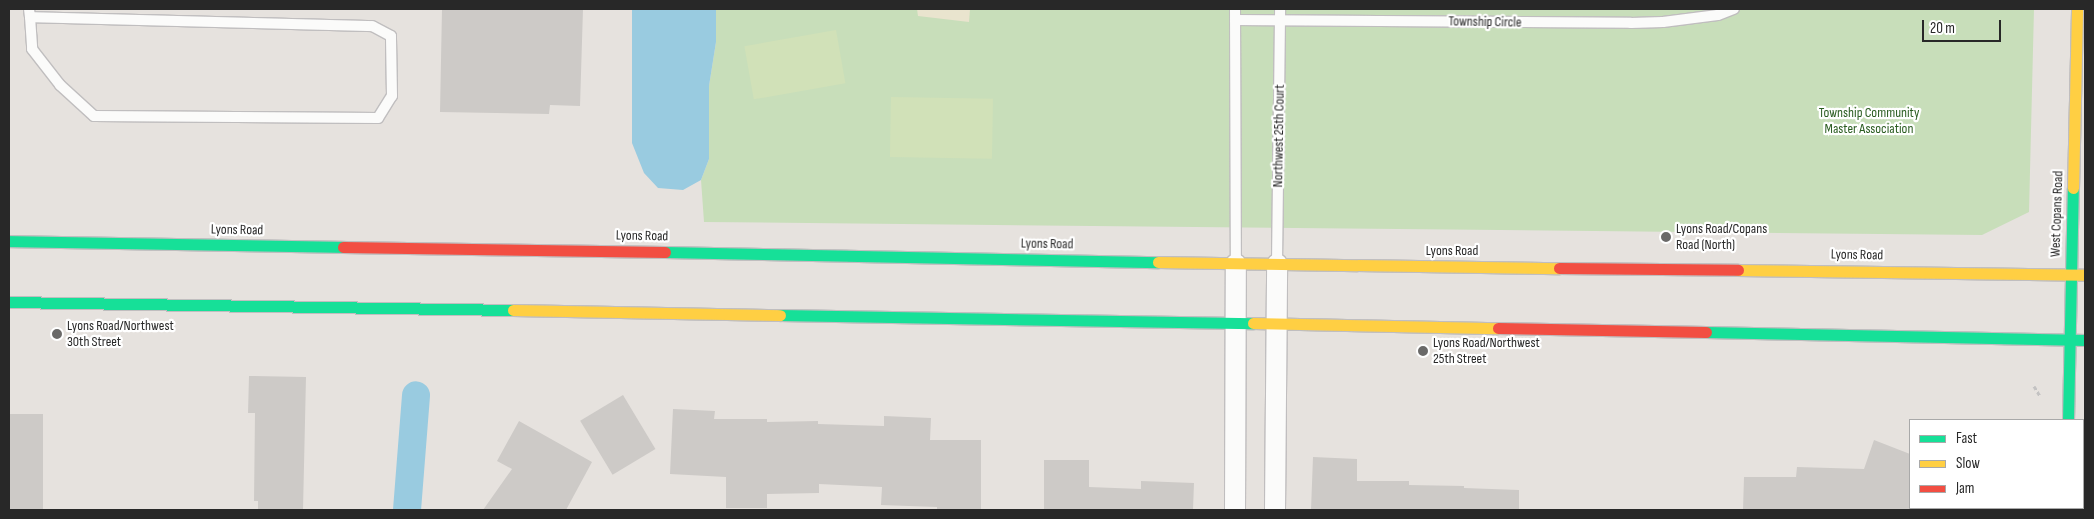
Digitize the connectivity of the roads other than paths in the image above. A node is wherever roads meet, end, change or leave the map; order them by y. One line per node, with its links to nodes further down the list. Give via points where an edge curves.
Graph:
1 (1236, 9): 6 (lane)
2 (1280, 9): 7 (lane, Northwest 25th Court)
3 (1734, 9): 7 (lane, Township Circle, via 1718,15 1630,23)
4 (2077, 9): 11 (main road, West Copans Road)
5 (30, 13): 5 (lane, via 32,50 60,85 94,116 378,118 392,96 391,36 372,26)
6 (1235, 20): 7 (lane, Township Circle); 9 (lane)
7 (1280, 20): 10 (lane, Northwest 25th Court)
8 (9, 241): 9 (main road, Lyons Road)
9 (1236, 264): 10 (main road, Lyons Road); 14 (street)
10 (1276, 264): 11 (main road, Lyons Road); 15 (street)
11 (2070, 273): 12 (main road, Lyons Road); 16 (main road, West Copans Road)
12 (2085, 275)
13 (9, 302): 14 (main road)
14 (1235, 324): 15 (main road); 19 (street)
15 (1276, 324): 16 (main road); 20 (street)
16 (2068, 340): 17 (main road); 18 (main road, West Copans Road)
17 (2085, 340)
18 (2068, 419)
19 (1235, 510)
20 (1275, 510)

